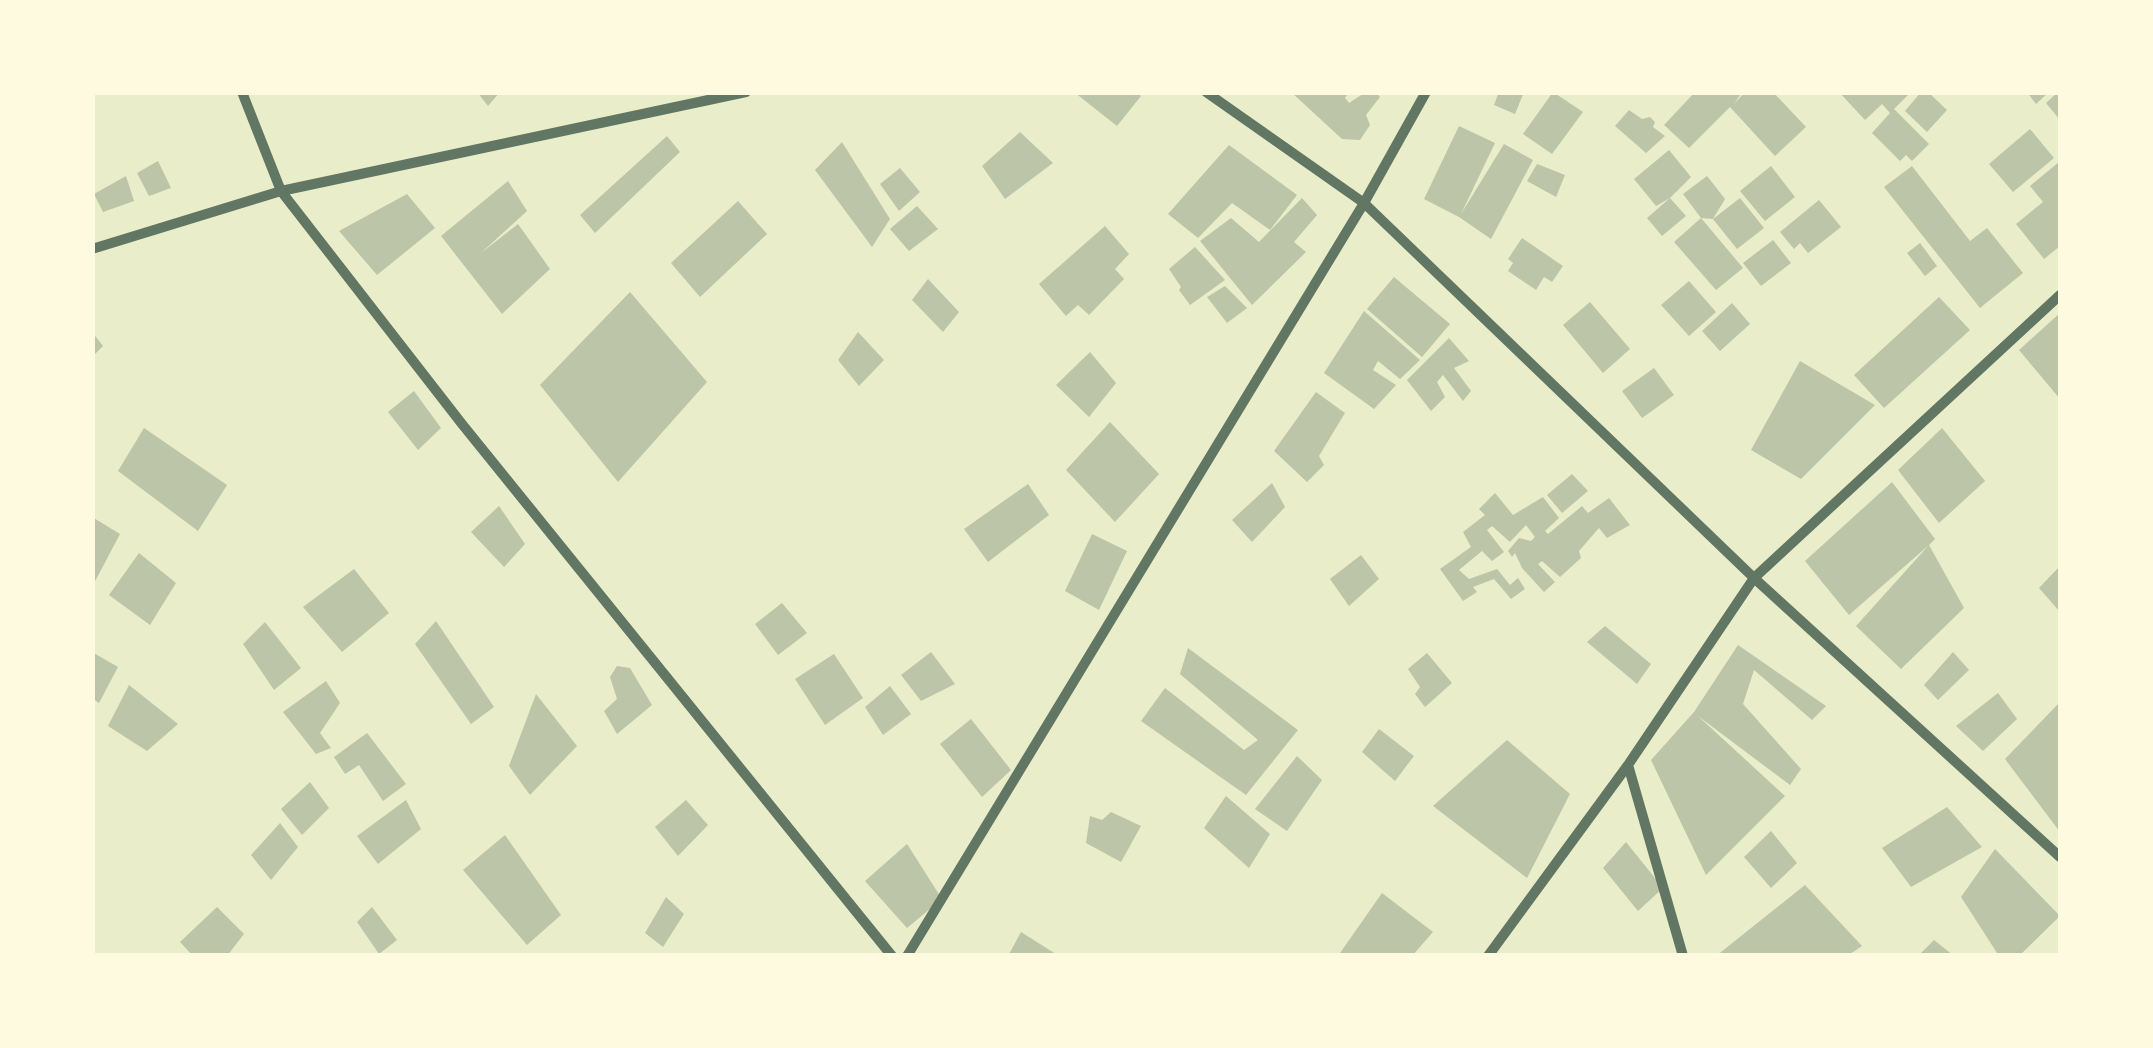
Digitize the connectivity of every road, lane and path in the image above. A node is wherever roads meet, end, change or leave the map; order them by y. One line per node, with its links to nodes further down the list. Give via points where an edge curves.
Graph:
1 (242, 92): 5 (street)
2 (746, 92): 5 (street)
3 (1206, 92): 6 (street)
4 (1426, 92): 6 (street)
5 (281, 191): 7 (street); 12 (street)
6 (1364, 204): 9 (street); 13 (street)
7 (92, 249)
8 (2060, 295): 9 (street)
9 (1754, 578): 10 (street); 11 (street)
10 (1628, 764): 14 (street); 15 (street)
11 (2060, 857)
12 (892, 956)
13 (907, 956)
14 (1488, 956)
15 (1683, 956)

